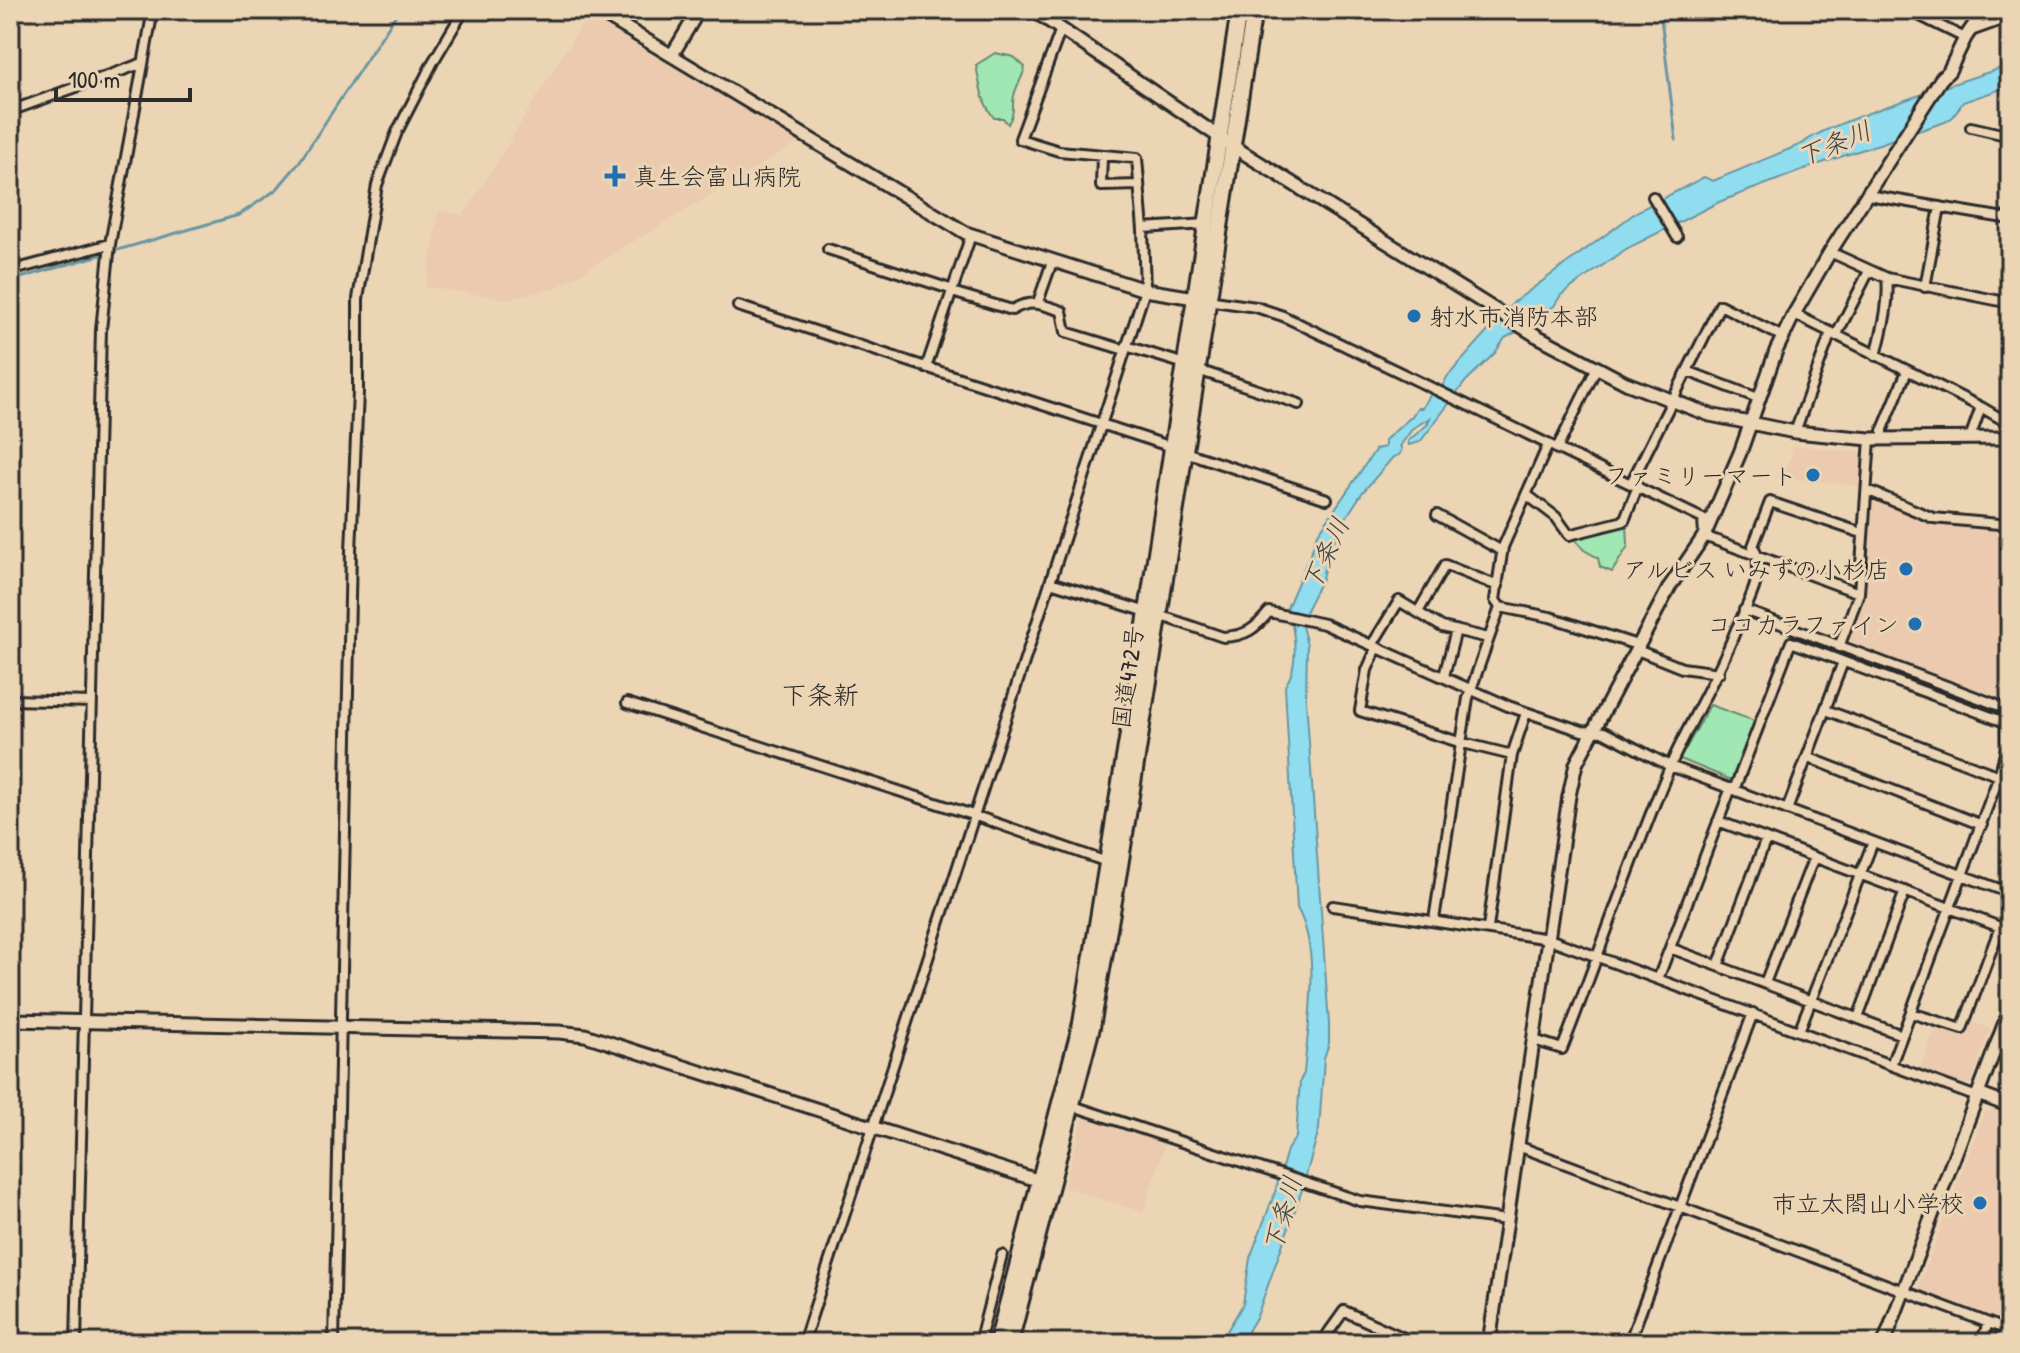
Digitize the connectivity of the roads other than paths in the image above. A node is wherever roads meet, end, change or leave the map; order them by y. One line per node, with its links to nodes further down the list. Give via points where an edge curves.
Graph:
1 (153, 10): 14 (street)
2 (464, 10): 137 (street, via 397,132 377,185 358,299)
3 (596, 10): 13 (street)
4 (699, 10): 13 (street)
5 (1033, 10): 11 (street)
6 (1239, 10): 18 (highway, 国道472号)
7 (1254, 10): 19 (highway, 国道472号)
8 (1908, 10): 12 (street)
9 (1984, 10): 12 (street)
10 (2010, 17): 12 (street)
11 (1061, 29): 18 (street); 20 (street, via 1020,139 1059,151)
12 (1968, 34): 22 (street)
13 (672, 55): 28 (street)
14 (143, 63): 15 (street); 30 (street)
15 (10, 111)
16 (1971, 127): 17 (street)
17 (2010, 136)
18 (1220, 137): 19 (street); 26 (highway, 国道472号)
19 (1234, 147): 40 (highway, 国道472号); 51 (street)
20 (1102, 155): 21 (street, via 1137,158); 21 (street, via 1101,186)
21 (1139, 185): 27 (street)
22 (1868, 195): 24 (street); 32 (street)
23 (1653, 197): 29 (street)
24 (1940, 207): 25 (street); 37 (street)
25 (2010, 219)
26 (1207, 224): 27 (street); 40 (highway, 国道472号)
27 (1143, 228): 38 (street)
28 (971, 235): 33 (street); 39 (street)
29 (1676, 236)
30 (110, 244): 34 (street); 95 (street, via 101,330)
31 (828, 249): 39 (street)
32 (1830, 252): 35 (street); 44 (street)
33 (1052, 262): 38 (street); 41 (street)
34 (10, 271)
35 (1869, 271): 36 (street); 45 (street)
36 (1887, 278): 37 (street); 48 (street)
37 (1925, 287): 42 (street)
38 (1145, 290): 40 (street); 47 (street)
39 (953, 291): 41 (street, via 1012,310); 50 (street)
40 (1202, 299): 49 (highway, 国道472号); 66 (street, via 1283,316)
41 (1038, 302): 47 (street, via 1062,311 1066,332)
42 (2010, 303)
43 (738, 306): 50 (street)
44 (1794, 314): 45 (street); 46 (street)
45 (1834, 334): 48 (street); 61 (street)
46 (1783, 337): 52 (street, via 1720,305); 54 (street)
47 (1126, 348): 49 (street); 60 (street)
48 (1876, 356): 53 (street)
49 (1191, 367): 56 (street); 67 (highway, 国道472号)
50 (926, 368): 60 (street)
51 (1596, 369): 55 (street); 66 (street)
52 (1687, 371): 54 (street); 55 (street)
53 (1907, 371): 57 (street); 65 (street)
54 (1758, 398): 58 (street)
55 (1671, 402): 58 (street); 68 (street)
56 (1299, 404)
57 (1981, 407): 59 (street); 62 (street)
58 (1750, 424): 61 (street); 75 (street)
59 (2010, 424)
60 (1100, 426): 67 (street); 78 (street)
61 (1795, 432): 64 (street)
62 (1970, 438): 63 (street); 65 (street)
63 (2010, 438)
64 (1870, 439): 65 (street); 69 (street)
65 (1883, 439)
66 (1552, 447): 68 (street); 70 (street)
67 (1178, 450): 71 (street); 84 (highway, 国道472号)
68 (1634, 484): 70 (street, via 1624,521 1569,535 1556,517); 75 (street, via 1703,519)
69 (1867, 490): 73 (street, via 1933,518); 74 (street)
70 (1527, 495): 76 (street)
71 (1327, 499)
72 (1437, 515): 76 (street)
73 (2010, 525)
74 (1862, 533): 77 (street, via 1770,502 1753,546); 80 (street)
75 (1704, 536): 77 (street); 89 (street)
76 (1502, 551): 79 (street)
77 (1759, 556): 80 (street); 82 (street)
78 (1050, 582): 84 (street); 109 (street)
79 (1498, 586): 81 (street, via 1495,600); 83 (street, via 1445,565)
80 (1859, 593): 88 (street)
81 (1500, 607): 86 (street); 89 (street, via 1550,617)
82 (1744, 610): 88 (street); 91 (street)
83 (1418, 612): 85 (street); 87 (street, via 1399,601)
84 (1152, 613): 87 (street, via 1234,637 1256,628 1269,612 1320,622); 115 (highway, 国道472号); 143 (highway, 国道472号, via 1120,866)
85 (1456, 630): 86 (street); 92 (street)
86 (1488, 638): 93 (street)
87 (1374, 646): 92 (street); 102 (street, via 1360,711)
88 (1839, 647): 97 (street)
89 (1638, 648): 91 (street, via 1682,668); 101 (street)
90 (1843, 662): 98 (street); 100 (street); 107 (street, via 1791,642)
91 (1719, 673): 105 (street)
92 (1444, 676): 93 (street)
93 (1471, 691): 99 (street); 102 (street)
94 (10, 700): 95 (street)
95 (92, 702): 136 (street)
96 (627, 703): 109 (street)
97 (2010, 706)
98 (1826, 710): 104 (street); 106 (street)
99 (1526, 713): 101 (street); 103 (street)
100 (2008, 724): 106 (street)
101 (1594, 731): 105 (street); 124 (street, via 1574,771)
102 (1459, 742): 103 (street); 122 (street)
103 (1512, 755): 123 (street)
104 (1807, 757): 108 (street); 111 (street)
105 (1670, 766): 107 (street); 126 (street)
106 (1999, 776): 111 (street)
107 (1733, 789): 108 (street); 110 (street)
108 (1787, 810): 113 (street)
109 (973, 815): 115 (street); 145 (street)
110 (1718, 821): 112 (street); 125 (street)
111 (1982, 825): 117 (street)
112 (1766, 839): 114 (street); 127 (street)
113 (1873, 842): 116 (street); 117 (street)
114 (1814, 857): 116 (street); 129 (street)
115 (1107, 862): 147 (highway, 国道472号, via 1081,1023)
116 (1860, 874): 118 (street); 130 (street)
117 (1963, 876): 119 (street); 121 (street)
118 (1905, 891): 121 (street); 134 (street)
119 (2010, 893)
120 (1333, 906): 122 (street)
121 (1950, 909): 133 (street); 133 (street, via 2000,927 1962,1029)
122 (1434, 920): 123 (street)
123 (1488, 928): 124 (street)
124 (1549, 939): 126 (street); 140 (street)
125 (1670, 948): 127 (street); 128 (street)
126 (1599, 957): 128 (street); 140 (street, via 1562,1049)
127 (1718, 966): 129 (street)
128 (1658, 979): 132 (street)
129 (1765, 983): 130 (street)
130 (1811, 1001): 134 (street); 138 (street)
131 (2010, 1009): 142 (street)
132 (1753, 1013): 138 (street); 148 (street)
133 (1911, 1013): 139 (street)
134 (1858, 1018): 139 (street)
135 (10, 1020): 136 (street)
136 (84, 1022): 137 (street); 154 (street)
137 (341, 1028): 145 (street, via 585,1035); 155 (street)
138 (1799, 1031): 141 (street)
139 (1902, 1035): 141 (street)
140 (1534, 1040): 146 (street)
141 (1891, 1065): 142 (street)
142 (1977, 1096): 144 (street); 151 (street)
143 (1073, 1106): 149 (street, via 1360,1201); 159 (highway, 国道472号)
144 (2010, 1106)
145 (873, 1129): 147 (street); 156 (street)
146 (1518, 1146): 148 (street); 149 (street)
147 (1040, 1181): 158 (highway, 国道472号)
148 (1680, 1207): 151 (street); 163 (street)
149 (1507, 1220): 162 (street)
150 (1002, 1255): 157 (street)
151 (1903, 1292): 152 (street); 164 (street)
152 (1988, 1323): 153 (street); 165 (street)
153 (2010, 1331)
154 (76, 1343)
155 (334, 1343)
156 (803, 1343)
157 (979, 1343)
158 (997, 1343)
159 (1010, 1343)
160 (1321, 1343): 161 (street, via 1344,1311)
161 (1414, 1343)
162 (1489, 1343)
163 (1629, 1343)
164 (1884, 1343)
165 (1981, 1343)

